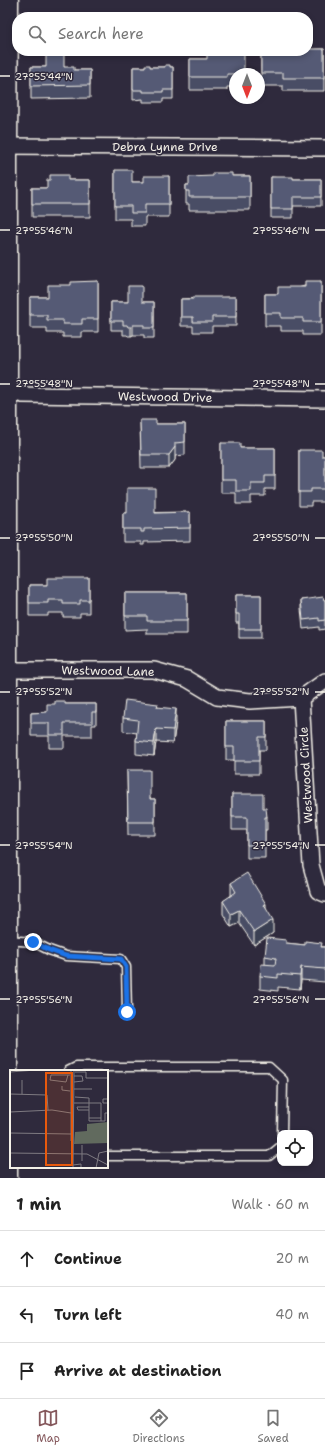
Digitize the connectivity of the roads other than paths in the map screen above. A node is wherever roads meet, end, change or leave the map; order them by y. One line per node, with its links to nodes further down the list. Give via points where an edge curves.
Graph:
1 (7, 0): 2 (main road)
2 (3, 146): 3 (street, Debra Lynne Drive); 4 (main road)
3 (325, 148)
4 (3, 390): 5 (street, Westwood Drive, via 22,395); 6 (main road)
5 (325, 399)
6 (3, 670): 8 (street, Westwood Lane, via 154,670 187,678 217,696 250,701); 9 (main road)
7 (325, 681): 8 (street)
8 (301, 698): 10 (street, Westwood Circle, via 311,865 318,891)
9 (3, 868): 11 (main road)
10 (325, 894)
11 (6, 940): 12 (lane, via 33,942 66,956 121,959 126,967); 17 (main road)
12 (127, 1012)
13 (97, 1069): 14 (lane, via 76,1067); 15 (lane, via 269,1067 283,1080)
14 (70, 1070)
15 (282, 1130)
16 (277, 1149): 18 (lane, via 269,1156)
17 (9, 1156): 19 (main road)
18 (108, 1156)
19 (6, 1178)

